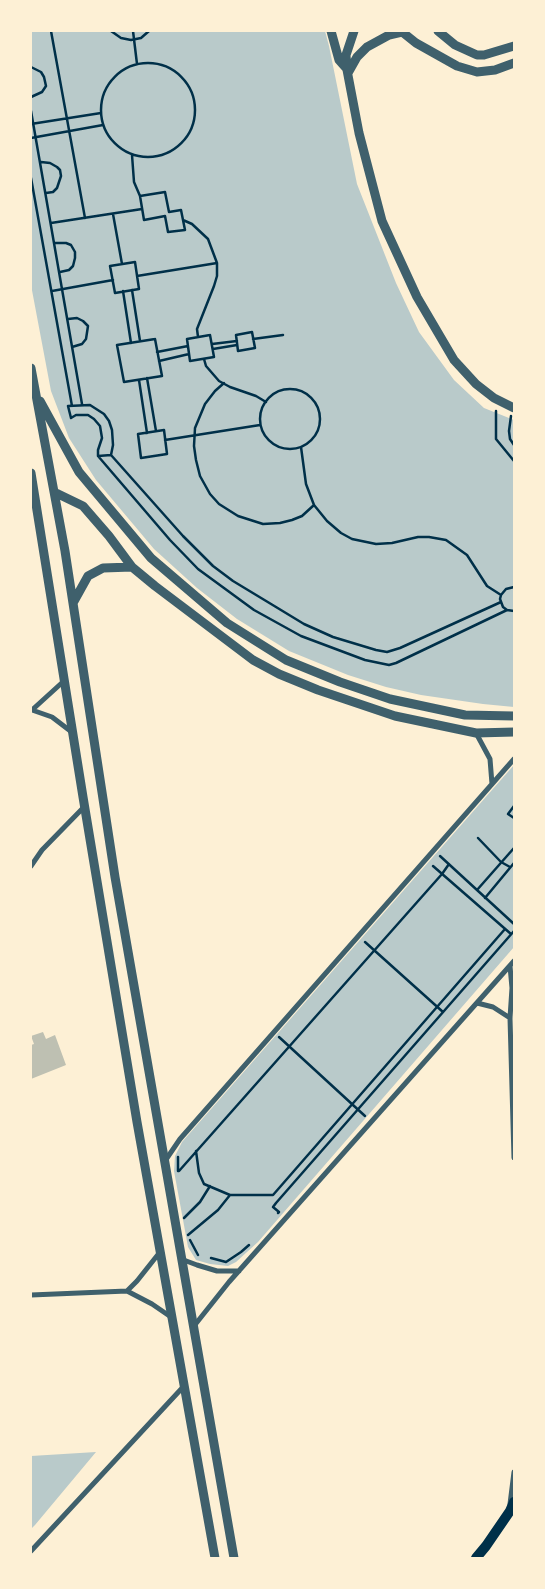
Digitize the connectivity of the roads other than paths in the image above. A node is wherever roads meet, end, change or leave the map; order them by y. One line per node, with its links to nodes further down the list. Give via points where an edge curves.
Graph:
1 (331, 31): 7 (street, via 339,60)
2 (354, 31): 7 (street, via 346,55)
3 (438, 31): 5 (street, via 476,55)
4 (402, 32): 6 (street, via 457,66 477,72); 7 (street, via 366,47)
5 (514, 46)
6 (514, 63)
7 (348, 71): 10 (street, via 359,133 382,221 417,297 454,360 476,384)
8 (31, 368): 9 (street)
9 (36, 394): 12 (street); 18 (street, via 79,472 151,558 227,623 286,660 390,699 464,715)
10 (514, 408)
11 (31, 473): 13 (street)
12 (54, 492): 14 (street, via 83,506); 15 (street)
13 (33, 493): 16 (street)
14 (132, 567): 15 (street, via 103,568 88,576); 20 (street, via 253,660 279,674 395,716)
15 (73, 603): 30 (street, via 115,877)
16 (65, 679): 17 (street); 21 (street)
17 (32, 710): 21 (street, via 52,717)
18 (514, 716)
19 (514, 732): 20 (street)
20 (476, 733): 23 (street, via 490,759)
21 (73, 734): 24 (street)
22 (514, 759): 23 (street)
23 (492, 784): 30 (street)
24 (84, 807): 25 (street, via 42,850); 31 (street)
25 (31, 866)
26 (512, 964): 27 (street); 28 (street)
27 (476, 1003): 28 (street, via 493,1007); 33 (street)
28 (510, 1018): 29 (street)
29 (514, 1158)
30 (164, 1161): 32 (street)
31 (160, 1252): 34 (street); 36 (street)
32 (181, 1258): 33 (street, via 217,1271); 37 (street)
33 (239, 1271): 37 (street)
34 (127, 1291): 35 (street); 36 (street)
35 (31, 1295)
36 (172, 1318): 38 (street)
37 (193, 1327): 43 (street)
38 (184, 1385): 41 (street); 42 (street)
39 (514, 1472): 40 (street)
40 (512, 1506): 44 (main road)
41 (31, 1551)
42 (215, 1558)
43 (234, 1558)
44 (476, 1558)

